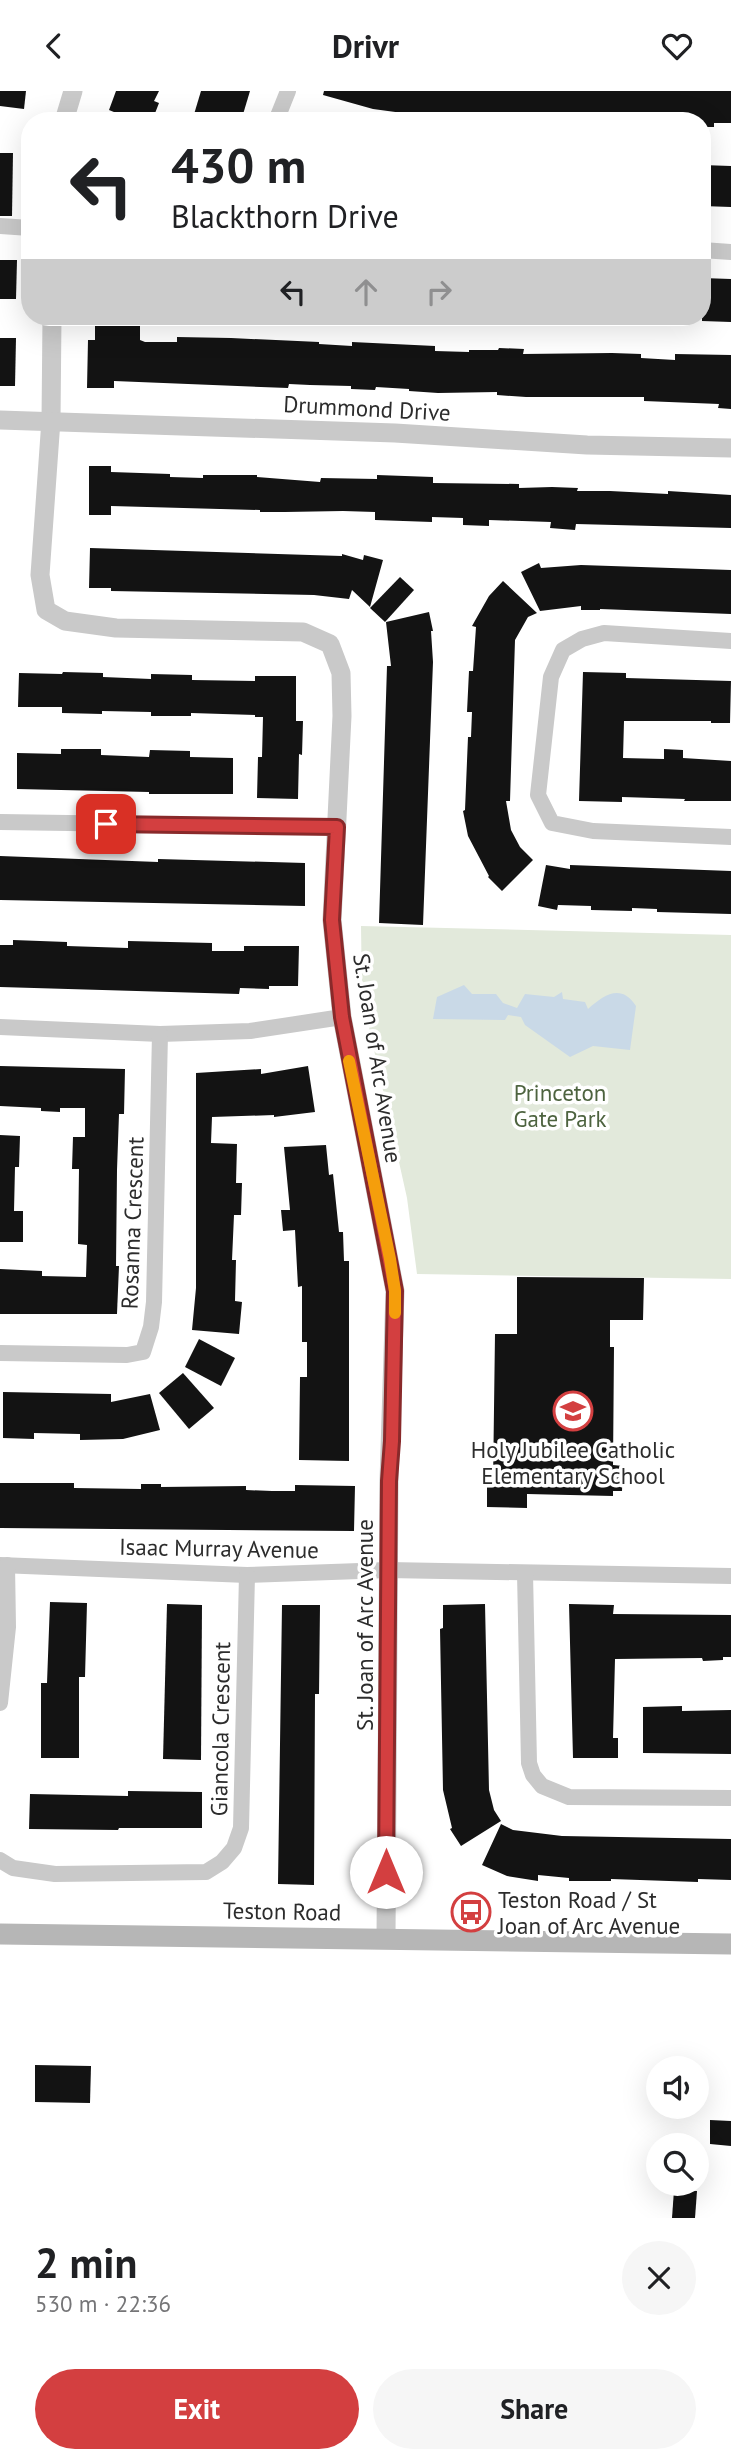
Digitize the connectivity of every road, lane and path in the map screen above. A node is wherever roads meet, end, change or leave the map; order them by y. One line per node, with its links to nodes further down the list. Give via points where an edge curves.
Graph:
1 (73, 91): 3 (street)
2 (288, 91): 4 (street)
3 (67, 112)
4 (280, 112)
5 (0, 226): 6 (street)
6 (21, 227)
7 (711, 251): 8 (street)
8 (731, 252)
9 (52, 326): 11 (street, St. Joan of Arc Avenue)
10 (0, 420): 11 (street, Drummond Drive)
11 (51, 420): 12 (street, Drummond Drive); 15 (street, St. Joan of Arc Avenue, via 40,575 46,610 65,621 116,628 303,632 330,644 341,673)
12 (731, 448)
13 (731, 641): 16 (street, via 604,633 563,650 551,677 538,796 552,823 593,831)
14 (0, 823): 15 (street)
15 (337, 827): 17 (street, St. Joan of Arc Avenue, via 332,920)
16 (731, 837)
17 (342, 1017): 19 (street, via 250,1031); 22 (street, St. Joan of Arc Avenue, via 395,1291)
18 (0, 1027): 19 (street)
19 (160, 1034): 20 (street, Rosanna Crescent, via 154,1302 143,1352)
20 (0, 1353)
21 (4, 1565): 24 (street, Isaac Murray Avenue); 26 (street, via 8,1627)
22 (388, 1570): 23 (street, Isaac Murray Avenue); 24 (street, Isaac Murray Avenue); 30 (street, St. Joan of Arc Avenue)
23 (525, 1573): 25 (street, Isaac Murray Avenue); 27 (street, via 529,1763 542,1786 569,1797)
24 (247, 1575): 28 (street, Giancola Crescent, via 241,1828 234,1848 222,1862 206,1872 180,1874 55,1874 13,1868)
25 (731, 1576)
26 (0, 1703)
27 (731, 1798)
28 (0, 1860)
29 (0, 1934): 30 (main road, Teston Road)
30 (386, 1938): 31 (main road, Teston Road)
31 (731, 1944)

